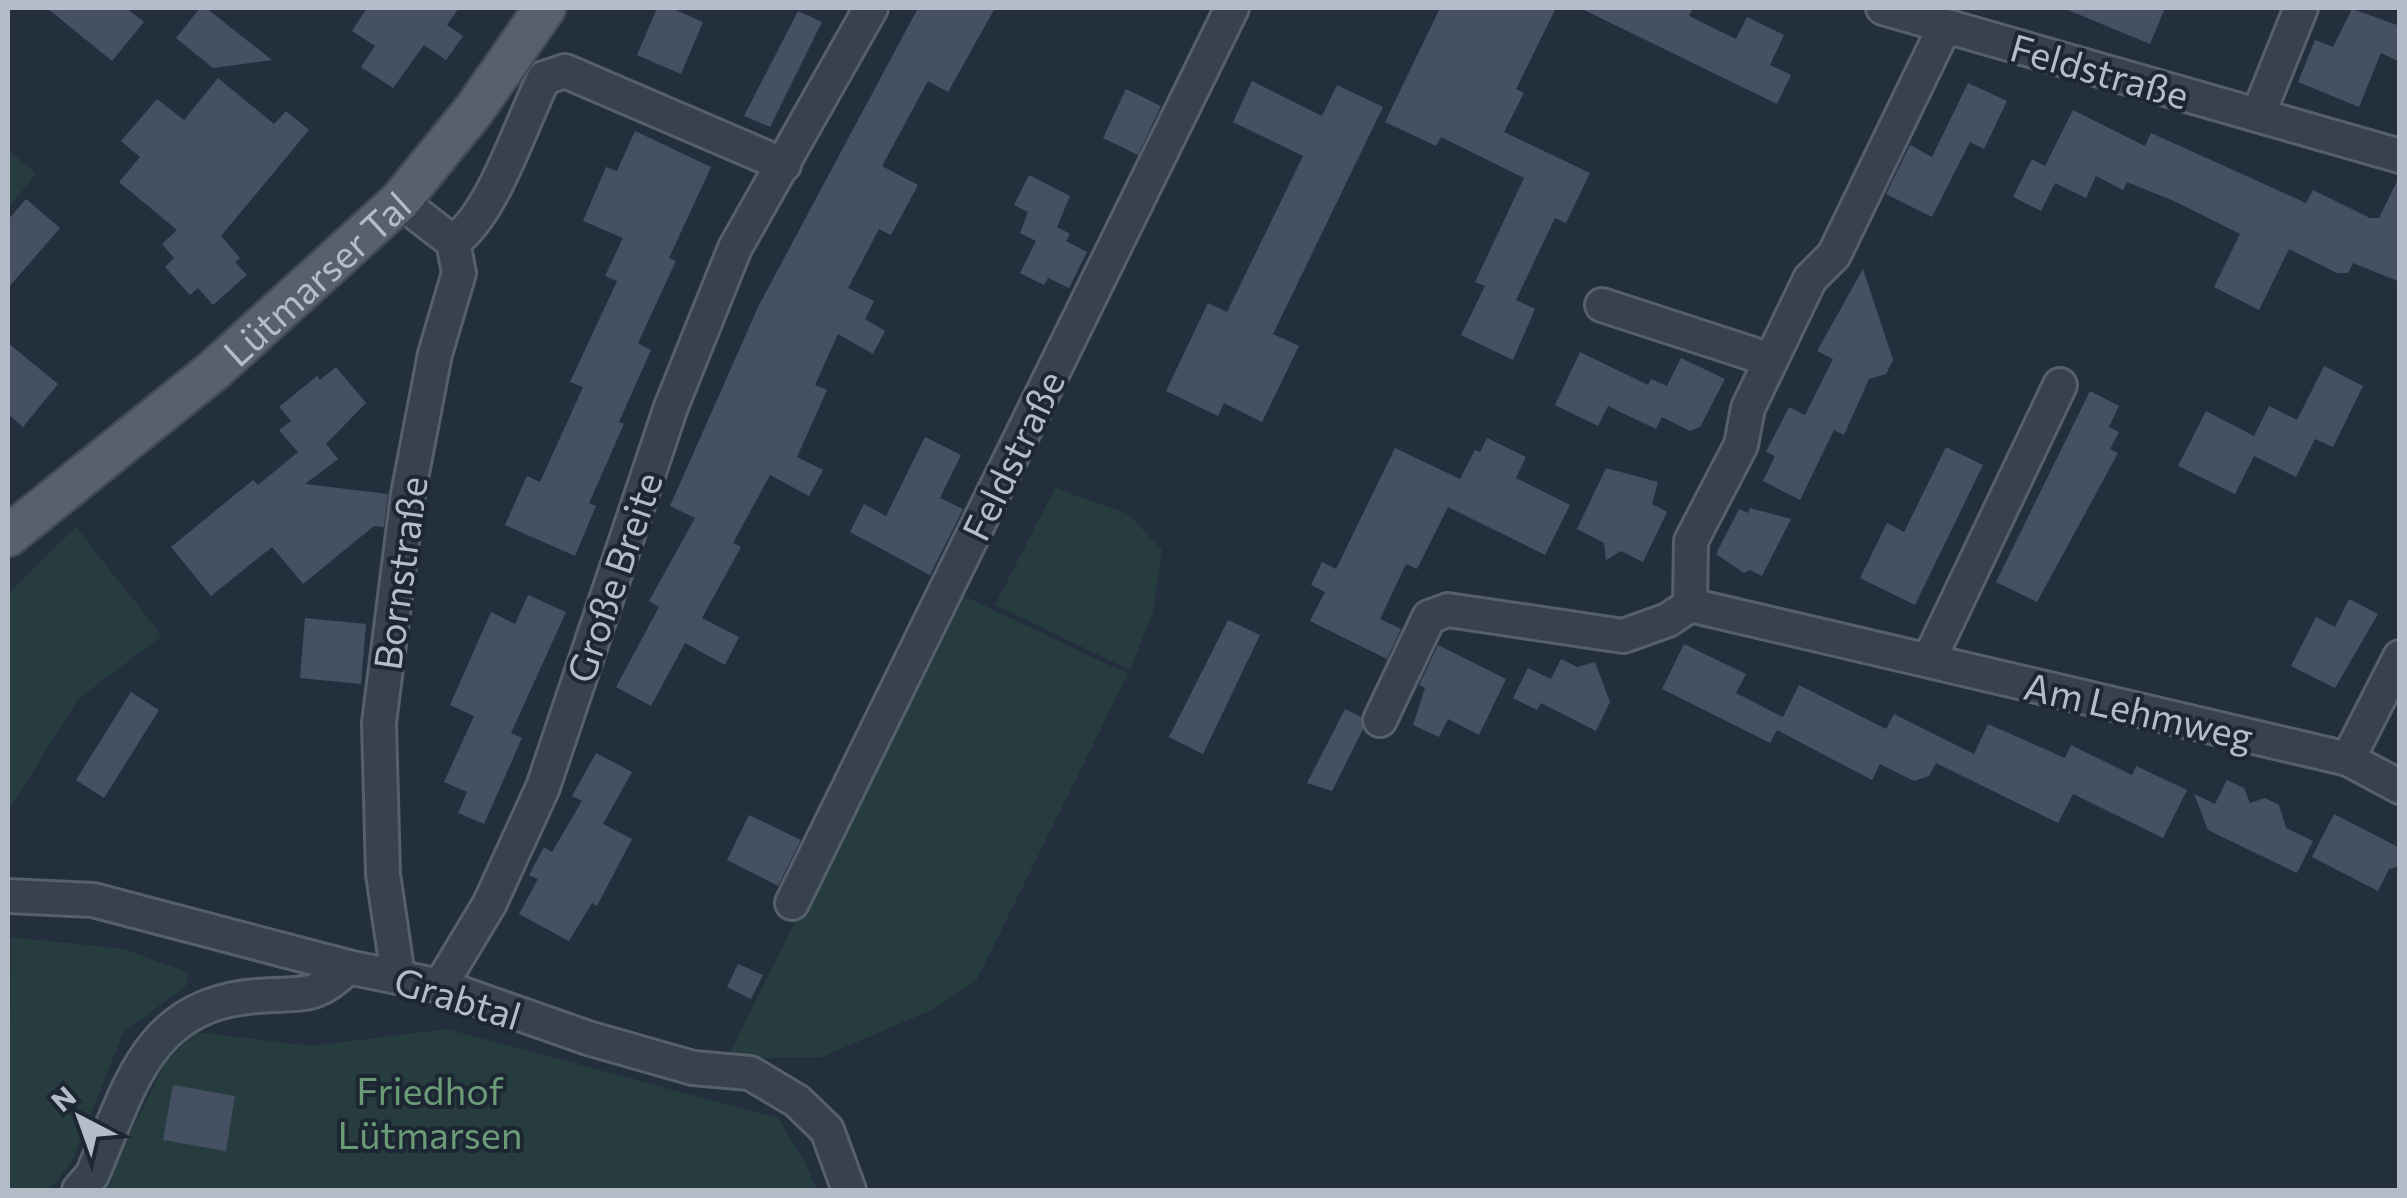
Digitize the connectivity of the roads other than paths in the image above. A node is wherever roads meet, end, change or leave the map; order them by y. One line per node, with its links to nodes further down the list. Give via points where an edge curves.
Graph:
1 (545, 8): 10 (main road, Lütmarser Tal)
2 (870, 8): 9 (street, Große Breite)
3 (1232, 8): 25 (street, Feldstraße)
4 (1883, 8): 6 (street, Feldstraße)
5 (2301, 8): 7 (street)
6 (1945, 26): 7 (street, Feldstraße); 13 (street, via 1834,255 1810,279)
7 (2258, 115): 8 (street, Feldstraße)
8 (2400, 156)
9 (784, 165): 11 (street, via 554,71 534,97 484,204); 28 (street, Große Breite, via 736,248 671,407 543,786 490,903)
10 (400, 201): 11 (street); 15 (main road, Lütmarser Tal, via 214,371)
11 (452, 242): 27 (street, Bornstraße, via 459,273 408,494 379,723 383,874)
12 (1602, 305): 13 (street)
13 (1771, 360): 18 (street, via 1748,408 1741,445 1691,541)
14 (2060, 384): 20 (street)
15 (44, 510): 16 (main road, Lütmarser Tal); 17 (main road, Lütmarser Tal)
16 (8, 536)
17 (8, 550)
18 (1690, 604): 20 (street, Am Lehmweg); 21 (street, via 1623,636 1448,610 1430,617)
19 (2400, 657): 22 (street)
20 (1929, 660): 22 (street, Am Lehmweg)
21 (1380, 720)
22 (2348, 759): 23 (street, Am Lehmweg)
23 (2400, 787)
24 (8, 896): 26 (street, Grabtal, via 93,900)
25 (792, 903)
26 (348, 968): 27 (street, Grabtal); 29 (street, via 324,991 210,1002 165,1030)
27 (398, 976): 28 (street, Grabtal)
28 (440, 986): 30 (street, Grabtal, via 693,1068 750,1073 796,1100 827,1130)
29 (80, 1190)
30 (849, 1190)

